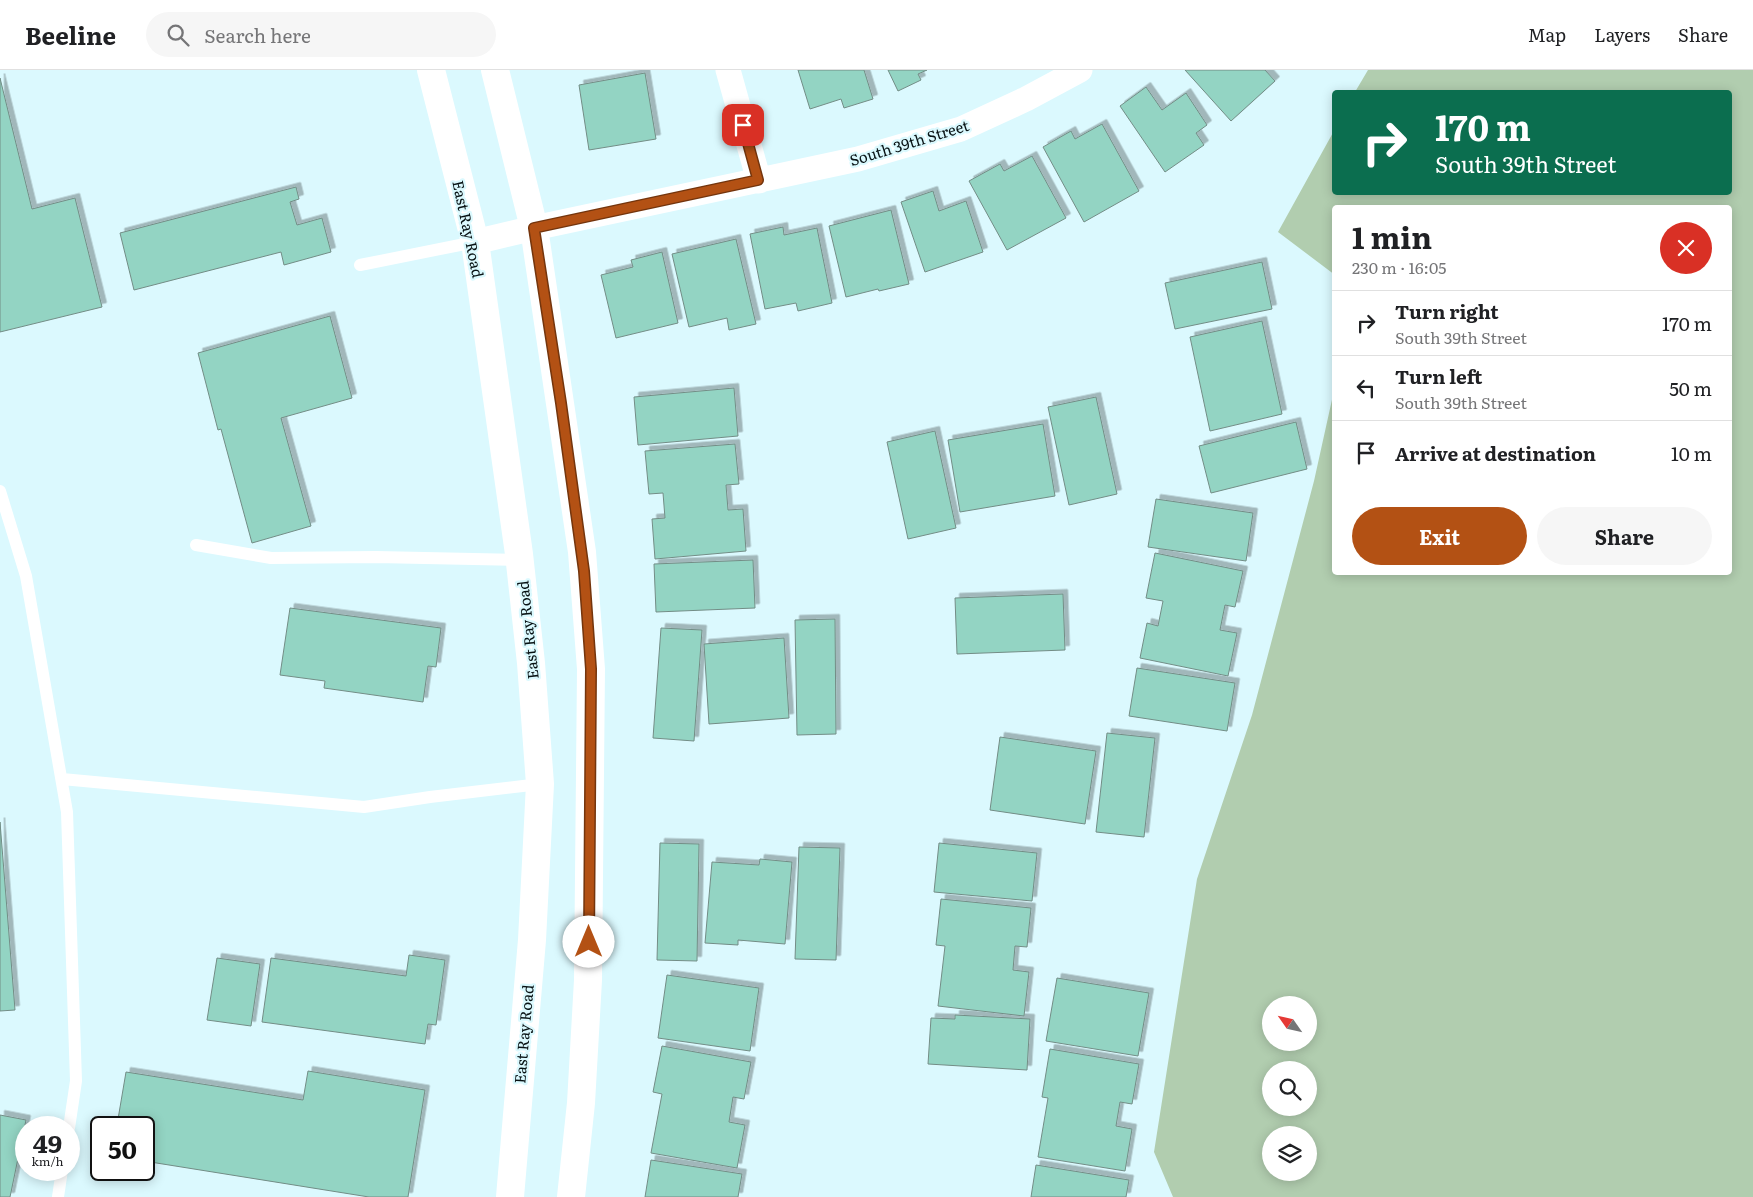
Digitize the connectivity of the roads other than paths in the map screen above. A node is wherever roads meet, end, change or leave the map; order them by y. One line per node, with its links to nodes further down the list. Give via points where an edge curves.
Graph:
1 (431, 70): 7 (main road, East Ray Road)
2 (495, 70): 6 (main road)
3 (728, 70): 5 (street)
4 (1080, 70): 5 (street, South 39th Street, via 961,129 858,159)
5 (758, 180): 6 (street, South 39th Street)
6 (534, 228): 7 (street, South 39th Street); 18 (main road, via 582,552 591,669 588,980 581,1103)
7 (475, 242): 8 (lane); 11 (main road, East Ray Road)
8 (360, 265)
9 (0, 491): 12 (lane, via 26,576)
10 (196, 544): 11 (lane, via 271,558)
11 (519, 560): 13 (main road, East Ray Road)
12 (62, 779): 13 (lane, via 364,807); 14 (lane, via 67,812 76,1081)
13 (540, 784): 17 (main road, East Ray Road, via 532,940)
14 (71, 1116)
15 (60, 1181): 16 (lane)
16 (58, 1197)
17 (510, 1197)
18 (571, 1197)

